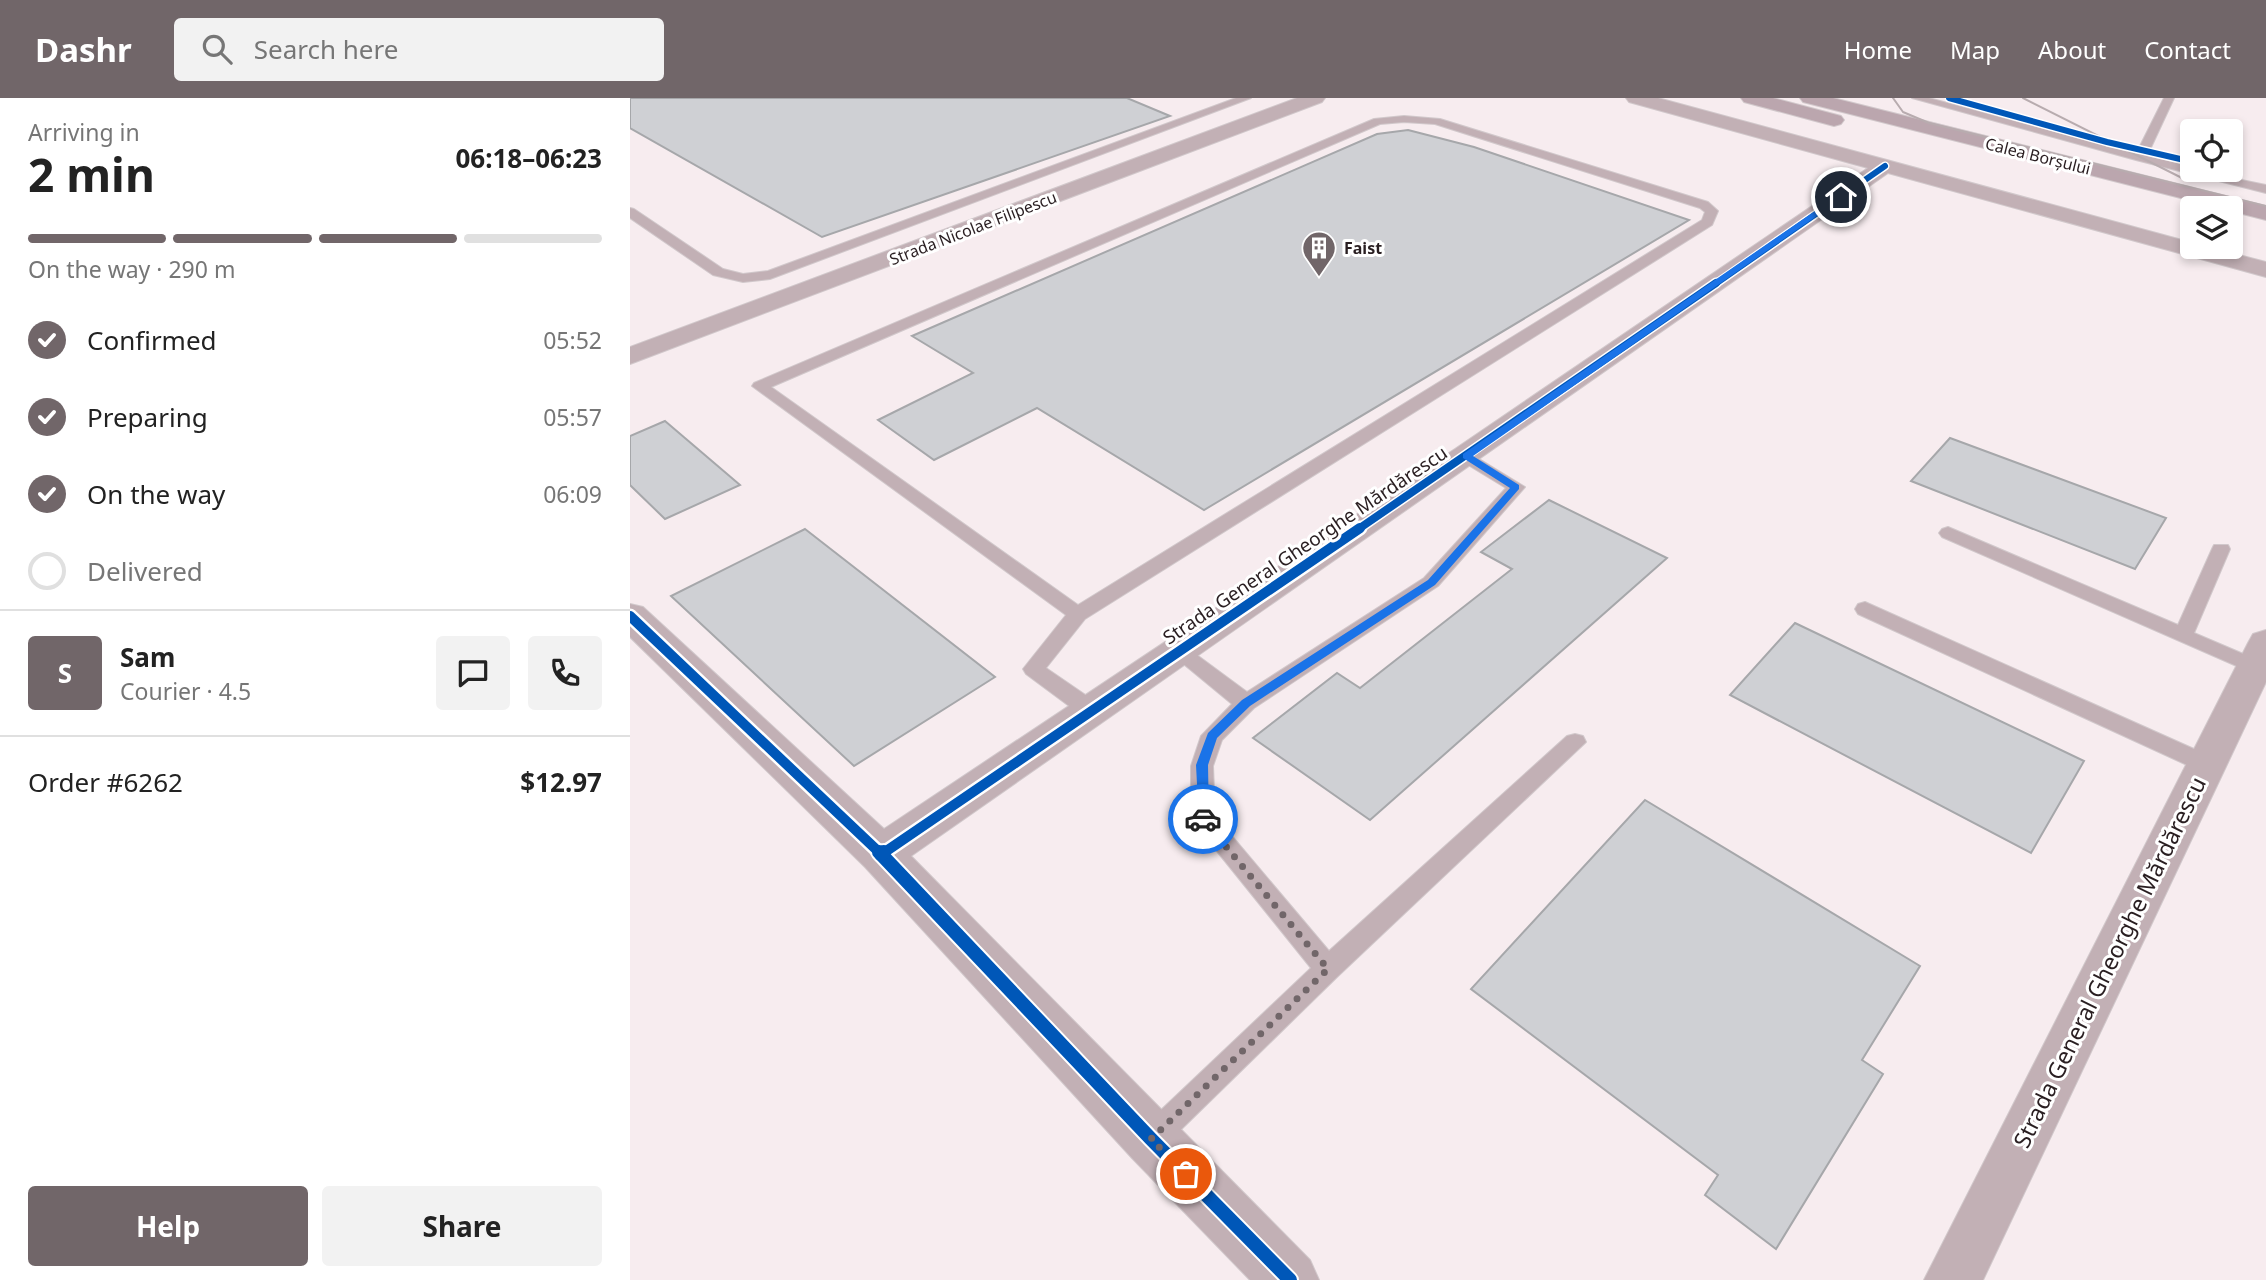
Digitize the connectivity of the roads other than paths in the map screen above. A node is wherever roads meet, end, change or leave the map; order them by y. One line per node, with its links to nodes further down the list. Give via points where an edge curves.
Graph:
1 (1245, 98): 16 (lane, via 769,275 743,278 718,272)
2 (1313, 98): 22 (street, Strada Nicolae Filipescu)
3 (1636, 98): 11 (street)
4 (1751, 98): 14 (main road)
5 (1777, 98): 13 (main road, Calea Borșului)
6 (1810, 98): 15 (main road, Calea Borșului)
7 (1825, 98): 15 (main road)
8 (1917, 98): 10 (lane)
9 (2169, 98): 10 (lane)
10 (2140, 158): 12 (lane)
11 (1885, 166): 21 (street); 23 (street, Strada General Gheorghe Mărdărescu)
12 (2266, 189)
13 (2180, 201)
14 (2180, 211)
15 (2266, 211)
16 (630, 212)
17 (2243, 217): 18 (main road)
18 (2266, 223)
19 (2243, 226): 20 (main road)
20 (2266, 233)
21 (2266, 271)
22 (630, 356)
23 (1466, 456): 30 (street, Strada General Gheorghe Mărdărescu); 32 (lane, via 1516,487 1431,582)
24 (1948, 533): 29 (lane)
25 (2221, 549): 29 (lane)
26 (1866, 609): 35 (lane)
27 (1077, 614): 27 (lane, via 760,386 1378,121 1436,121 1712,211 1708,222); 33 (lane, via 1033,669)
28 (630, 616): 36 (street)
29 (2183, 636): 31 (lane)
30 (1179, 652): 32 (lane); 33 (street, Strada General Gheorghe Mărdărescu)
31 (2260, 655): 35 (street, Strada General Gheorghe Mărdărescu)
32 (1246, 703): 37 (lane, via 1212,736 1202,765 1203,819)
33 (1092, 710): 36 (street, Strada General Gheorghe Mărdărescu)
34 (1575, 742): 37 (lane)
35 (2206, 764): 39 (street, Strada General Gheorghe Mărdărescu)
36 (881, 854): 38 (street)
37 (1328, 969): 38 (lane)
38 (1151, 1139): 40 (street)
39 (1963, 1276)
40 (1290, 1280)

